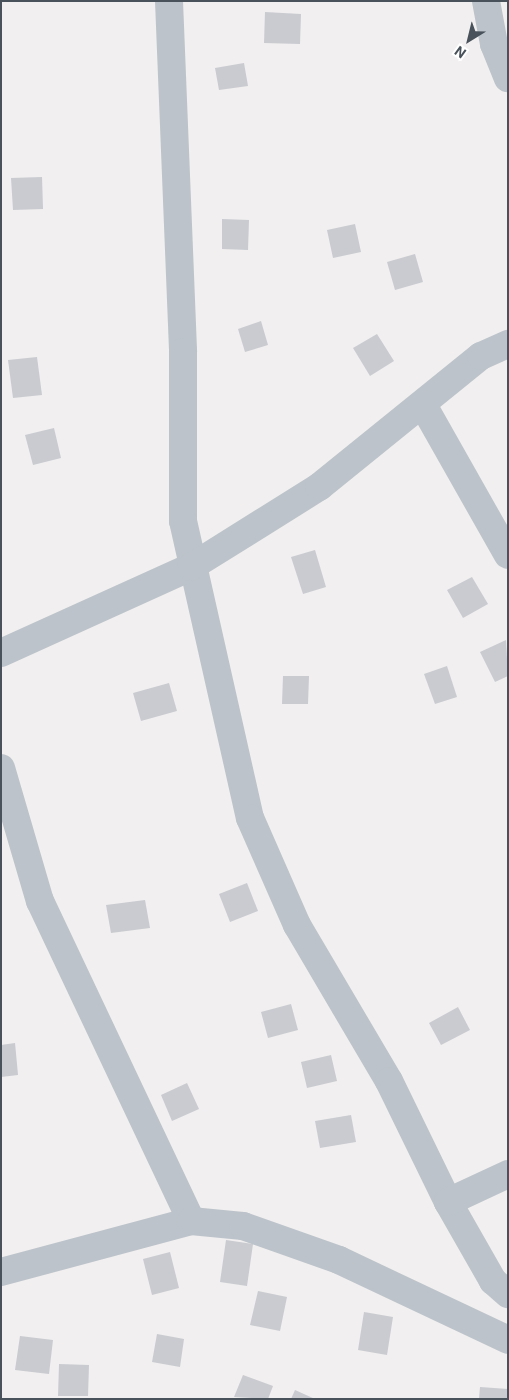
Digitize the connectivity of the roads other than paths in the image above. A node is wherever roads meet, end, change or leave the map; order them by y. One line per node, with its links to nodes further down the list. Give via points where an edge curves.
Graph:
1 (169, 1): 7 (street, via 183,352 183,521)
2 (486, 1): 3 (street, via 494,44)
3 (508, 78)
4 (508, 344): 5 (street, via 481,356)
5 (423, 405): 6 (street); 7 (street, via 319,487)
6 (508, 555)
7 (191, 567): 8 (street); 11 (street, via 250,818 297,925 389,1081)
8 (1, 653)
9 (1, 768): 12 (street, via 40,901)
10 (508, 1174): 11 (street)
11 (448, 1202): 14 (street, via 494,1281)
12 (191, 1221): 13 (street); 15 (street, via 243,1226 339,1260)
13 (1, 1272)
14 (508, 1294)
15 (508, 1340)

